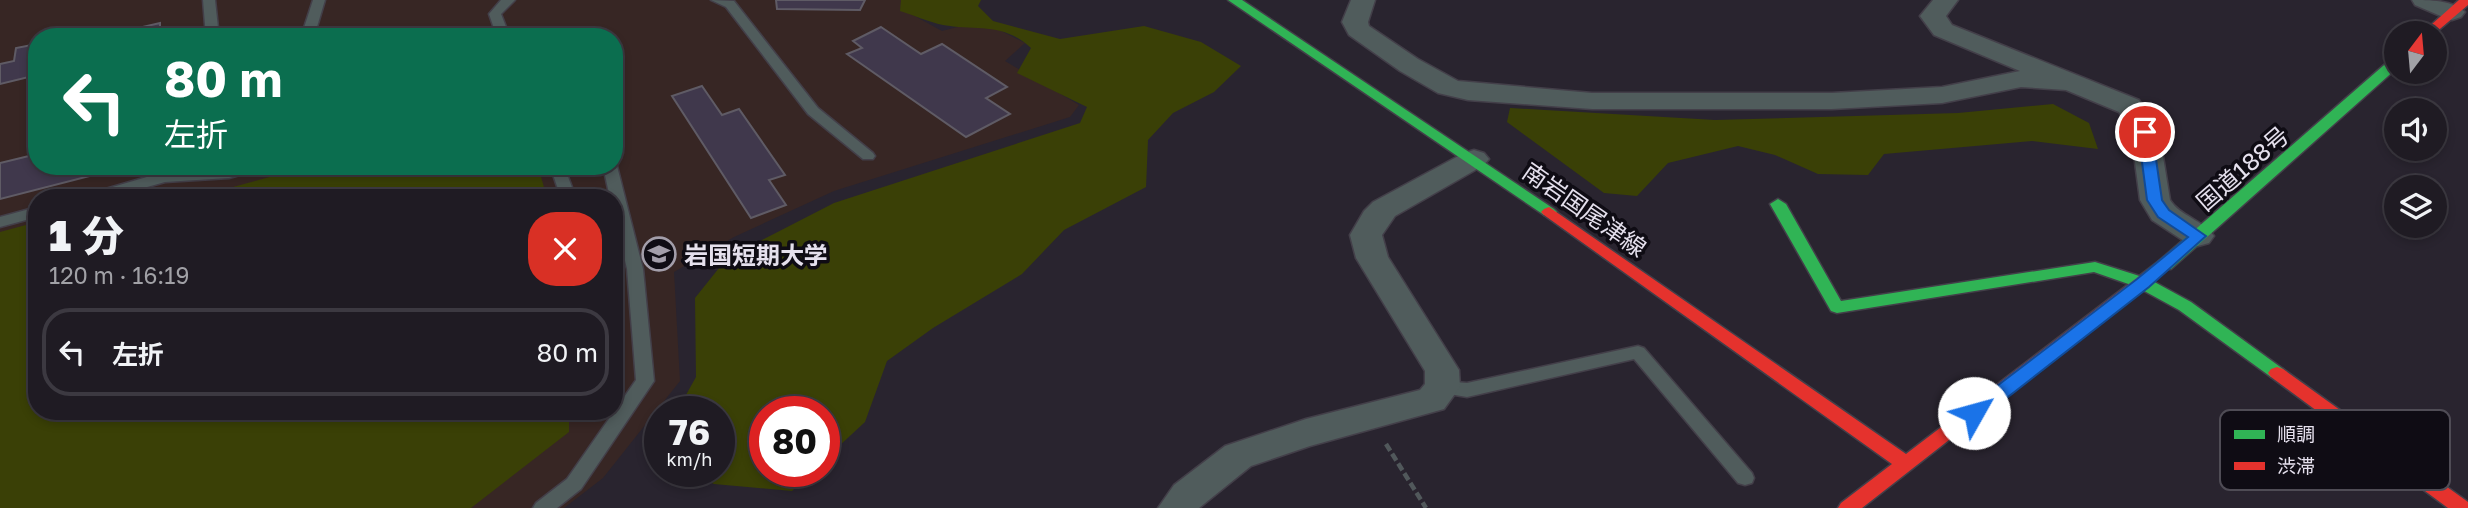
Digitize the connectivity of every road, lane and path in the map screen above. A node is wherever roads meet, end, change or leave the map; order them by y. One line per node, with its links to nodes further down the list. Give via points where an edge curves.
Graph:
1 (209, 0): 11 (lane)
2 (319, 0): 12 (lane)
3 (509, 0): 13 (lane, via 495,14)
4 (718, 0): 16 (lane, via 730,4 813,111)
5 (1234, 0): 17 (main road, 南岩国尾津線)
6 (1363, 0): 15 (street, via 1355,22 1358,30 1438,81 1468,92 1592,101 1791,102 1942,95 2021,79)
7 (1946, 0): 15 (street, via 1933,16 1943,30)
8 (2424, 0): 9 (street)
9 (2459, 6): 10 (main road)
10 (2442, 21)
11 (212, 28)
12 (310, 28)
13 (500, 28)
14 (2384, 73): 23 (main road, 国道188号)
15 (2072, 82): 23 (street, via 2129,106 2145,132 2155,200 2163,213)
16 (868, 156)
17 (1474, 159): 26 (street, via 1384,209 1366,235 1372,258 1442,370); 31 (main road, 南岩国尾津線)
18 (180, 175): 19 (lane)
19 (122, 189)
20 (1778, 204): 25 (main road, via 1837,307 2095,267)
21 (28, 214): 22 (lane)
22 (0, 222)
23 (2198, 236): 25 (main road, 国道188号)
24 (623, 252): 28 (lane, via 635,269 645,381)
25 (2143, 283): 27 (main road, via 2185,306); 31 (main road, 国道188号)
26 (1443, 387): 29 (street, via 1432,400); 32 (lane, via 1467,390 1638,352)
27 (2328, 410)
28 (623, 413)
29 (1369, 417): 35 (street, via 1238,456); 36 (path)
30 (618, 420): 34 (lane, via 574,484)
31 (1905, 463): 37 (main road, 国道188号)
32 (1745, 478)
33 (2437, 490): 38 (main road)
34 (543, 508)
35 (1177, 508)
36 (1426, 508)
37 (1848, 508)
38 (2462, 508)

